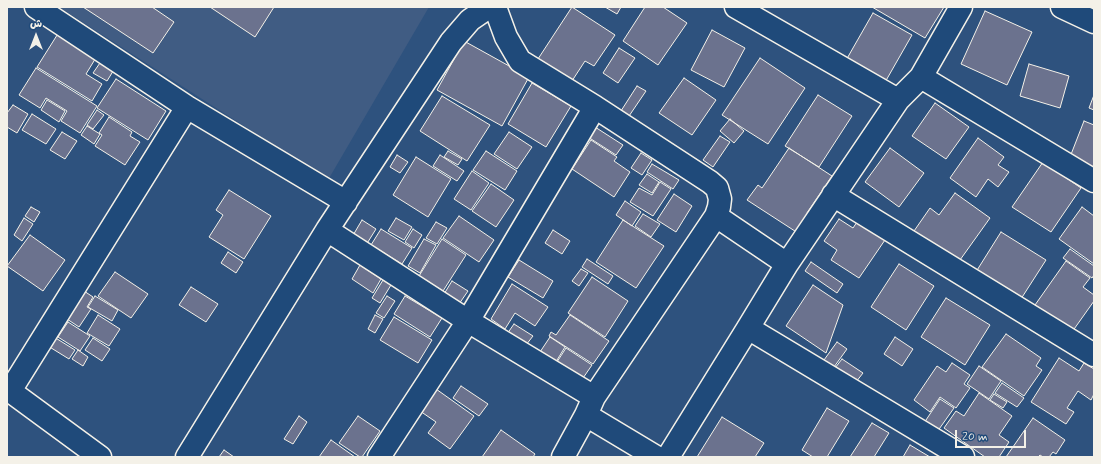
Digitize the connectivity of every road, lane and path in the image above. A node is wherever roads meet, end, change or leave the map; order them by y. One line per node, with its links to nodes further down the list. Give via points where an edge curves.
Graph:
1 (36, 7): 10 (street)
2 (489, 7): 14 (street, via 470,20 451,42)
3 (496, 7): 11 (street, via 506,37 520,61)
4 (736, 7): 9 (street)
5 (961, 7): 8 (street)
6 (1062, 7): 7 (street)
7 (1094, 22)
8 (921, 77): 9 (street); 12 (street)
9 (898, 100): 13 (street)
10 (187, 107): 14 (street); 21 (street)
11 (595, 107): 15 (street, via 717,188 720,199); 18 (street)
12 (1094, 181)
13 (833, 195): 17 (street); 20 (street)
14 (346, 202): 16 (street)
15 (716, 216): 17 (street); 22 (street)
16 (327, 230): 18 (street); 24 (street)
17 (787, 264): 19 (street)
18 (468, 320): 22 (street); 25 (street)
19 (748, 328): 28 (street); 29 (street)
20 (1094, 355)
21 (9, 389): 23 (street)
22 (590, 406): 26 (street); 27 (street)
23 (100, 457)
24 (187, 457)
25 (379, 457)
26 (563, 457)
27 (656, 457)
28 (668, 457)
29 (963, 457)

